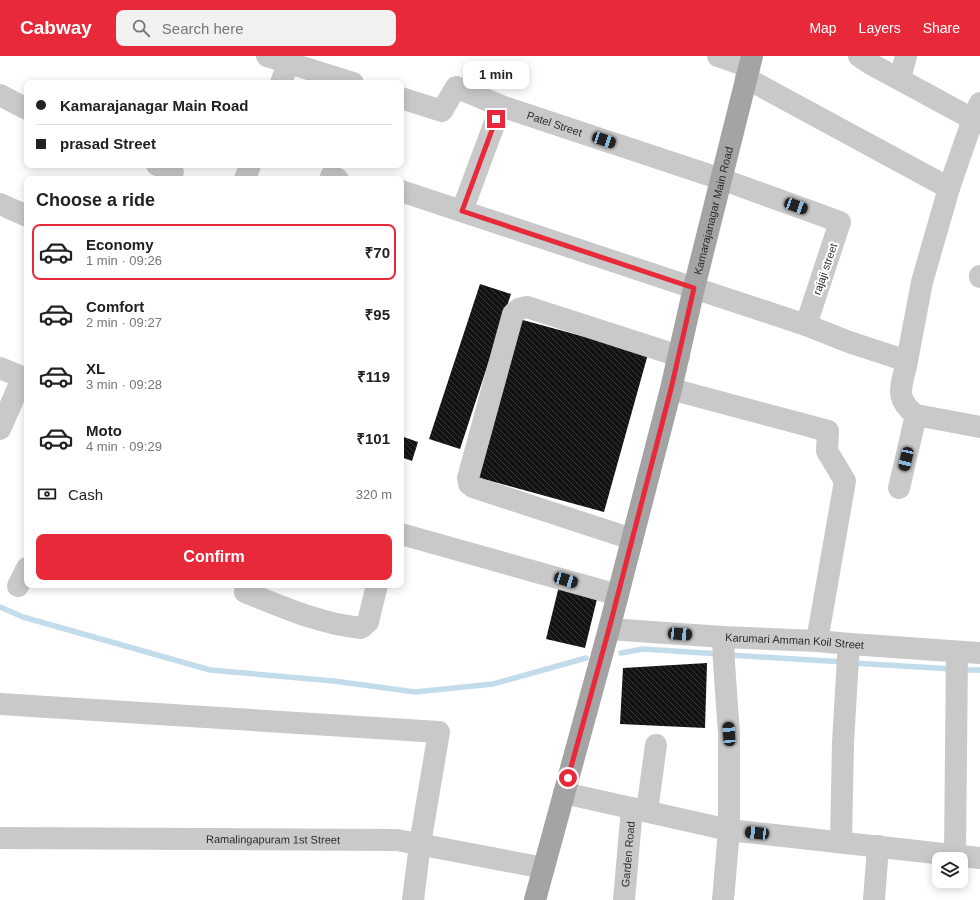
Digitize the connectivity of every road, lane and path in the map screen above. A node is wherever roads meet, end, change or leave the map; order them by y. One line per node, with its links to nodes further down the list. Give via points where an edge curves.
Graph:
1 (267, 56): 5 (street)
2 (718, 56): 6 (street)
3 (859, 56): 7 (street)
4 (906, 56): 7 (street)
5 (288, 63): 8 (street); 9 (street)
6 (749, 67): 15 (main road, Kamarajanagar Main Road); 16 (street)
7 (900, 79): 14 (street)
8 (282, 80)
9 (343, 80)
10 (0, 95): 13 (street)
11 (404, 99): 12 (street, Patel Street, via 442,111 456,87)
12 (501, 106): 15 (street, Patel Street); 19 (street)
13 (24, 107)
14 (978, 115): 16 (street)
15 (721, 178): 21 (main road, Kamarajanagar Main Road); 22 (street, rajaji street, via 840,222)
16 (949, 188): 24 (street, via 922,282)
17 (404, 192): 19 (street)
18 (0, 204): 20 (street)
19 (462, 211): 21 (street)
20 (24, 215)
21 (694, 288): 22 (street); 23 (main road, Kamarajanagar Main Road)
22 (806, 325): 24 (street)
23 (679, 356): 28 (main road, Kamarajanagar Main Road); 34 (street, via 527,307 519,309 513,314 468,478 469,484 473,487)
24 (907, 361): 29 (street, via 901,391 902,400)
25 (0, 368): 26 (street)
26 (24, 378)
27 (24, 380): 30 (street)
28 (671, 389): 34 (main road, Kamarajanagar Main Road); 40 (street, via 828,431 827,451 845,480)
29 (916, 415): 31 (street); 32 (street)
30 (0, 428)
31 (980, 428)
32 (899, 488)
33 (404, 535): 37 (street)
34 (632, 539): 37 (main road, Kamarajanagar Main Road)
35 (376, 588): 36 (street, via 368,622 361,628 341,626 306,616)
36 (245, 592)
37 (618, 595): 38 (main road, Kamarajanagar Main Road)
38 (609, 629): 39 (street, Karumari Amman Koil Street); 46 (main road, Kamarajanagar Main Road)
39 (723, 637): 40 (street, Karumari Amman Koil Street); 48 (street, via 729,734)
40 (817, 641): 41 (street, Karumari Amman Koil Street)
41 (850, 644): 43 (street, Karumari Amman Koil Street); 50 (street, via 843,744)
42 (980, 653): 43 (street, Karumari Amman Koil Street)
43 (957, 664): 54 (street)
44 (0, 704): 51 (street, via 439,732)
45 (656, 745): 47 (street, Garden Road)
46 (564, 793): 47 (street); 57 (main road, Kamarajanagar Main Road)
47 (640, 810): 48 (street); 60 (street, Garden Road)
48 (729, 830): 50 (street); 61 (street)
49 (0, 838): 51 (street, Ramalingapuram 1st Street, via 397,840)
50 (841, 842): 52 (street)
51 (420, 844): 57 (street, Ramalingapuram 1st Street); 58 (street)
52 (878, 846): 53 (street); 62 (street)
53 (932, 852)
54 (955, 852)
55 (968, 857): 56 (street)
56 (980, 858)
57 (544, 868): 59 (main road, Kamarajanagar Main Road)
58 (413, 900)
59 (535, 900)
60 (624, 900)
61 (723, 900)
62 (874, 900)

